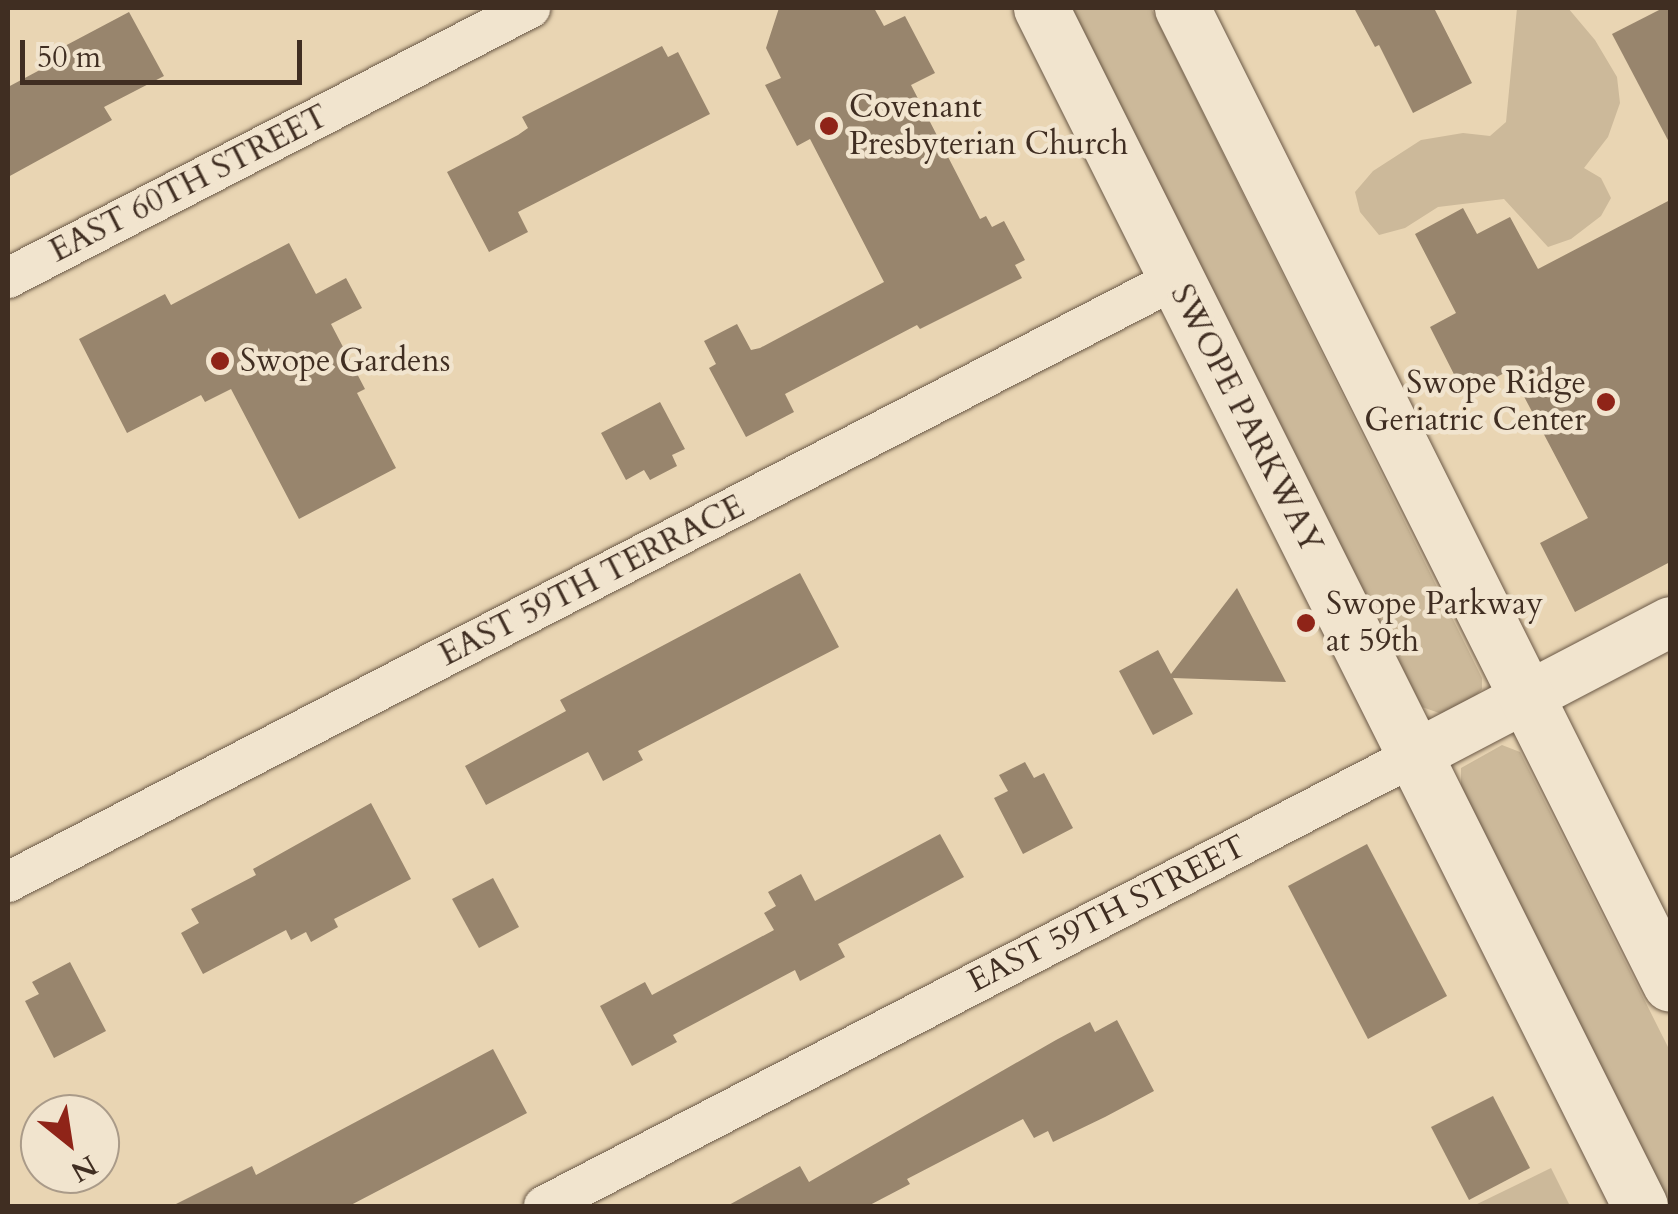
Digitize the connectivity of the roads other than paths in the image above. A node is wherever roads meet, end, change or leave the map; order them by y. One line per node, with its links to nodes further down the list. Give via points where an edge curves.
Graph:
1 (530, 8): 4 (street, EAST 60TH STREET)
2 (1041, 8): 5 (main road, SWOPE PARKWAY)
3 (1182, 8): 7 (main road)
4 (8, 278)
5 (1176, 279): 8 (main road, SWOPE PARKWAY); 9 (street, EAST 59TH TERRACE)
6 (1670, 622): 7 (street, EAST 59TH STREET)
7 (1526, 697): 8 (street, EAST 59TH STREET); 10 (main road)
8 (1414, 756): 11 (street, EAST 59TH STREET); 12 (main road, SWOPE PARKWAY)
9 (8, 882)
10 (1670, 984)
11 (544, 1206)
12 (1640, 1206)

